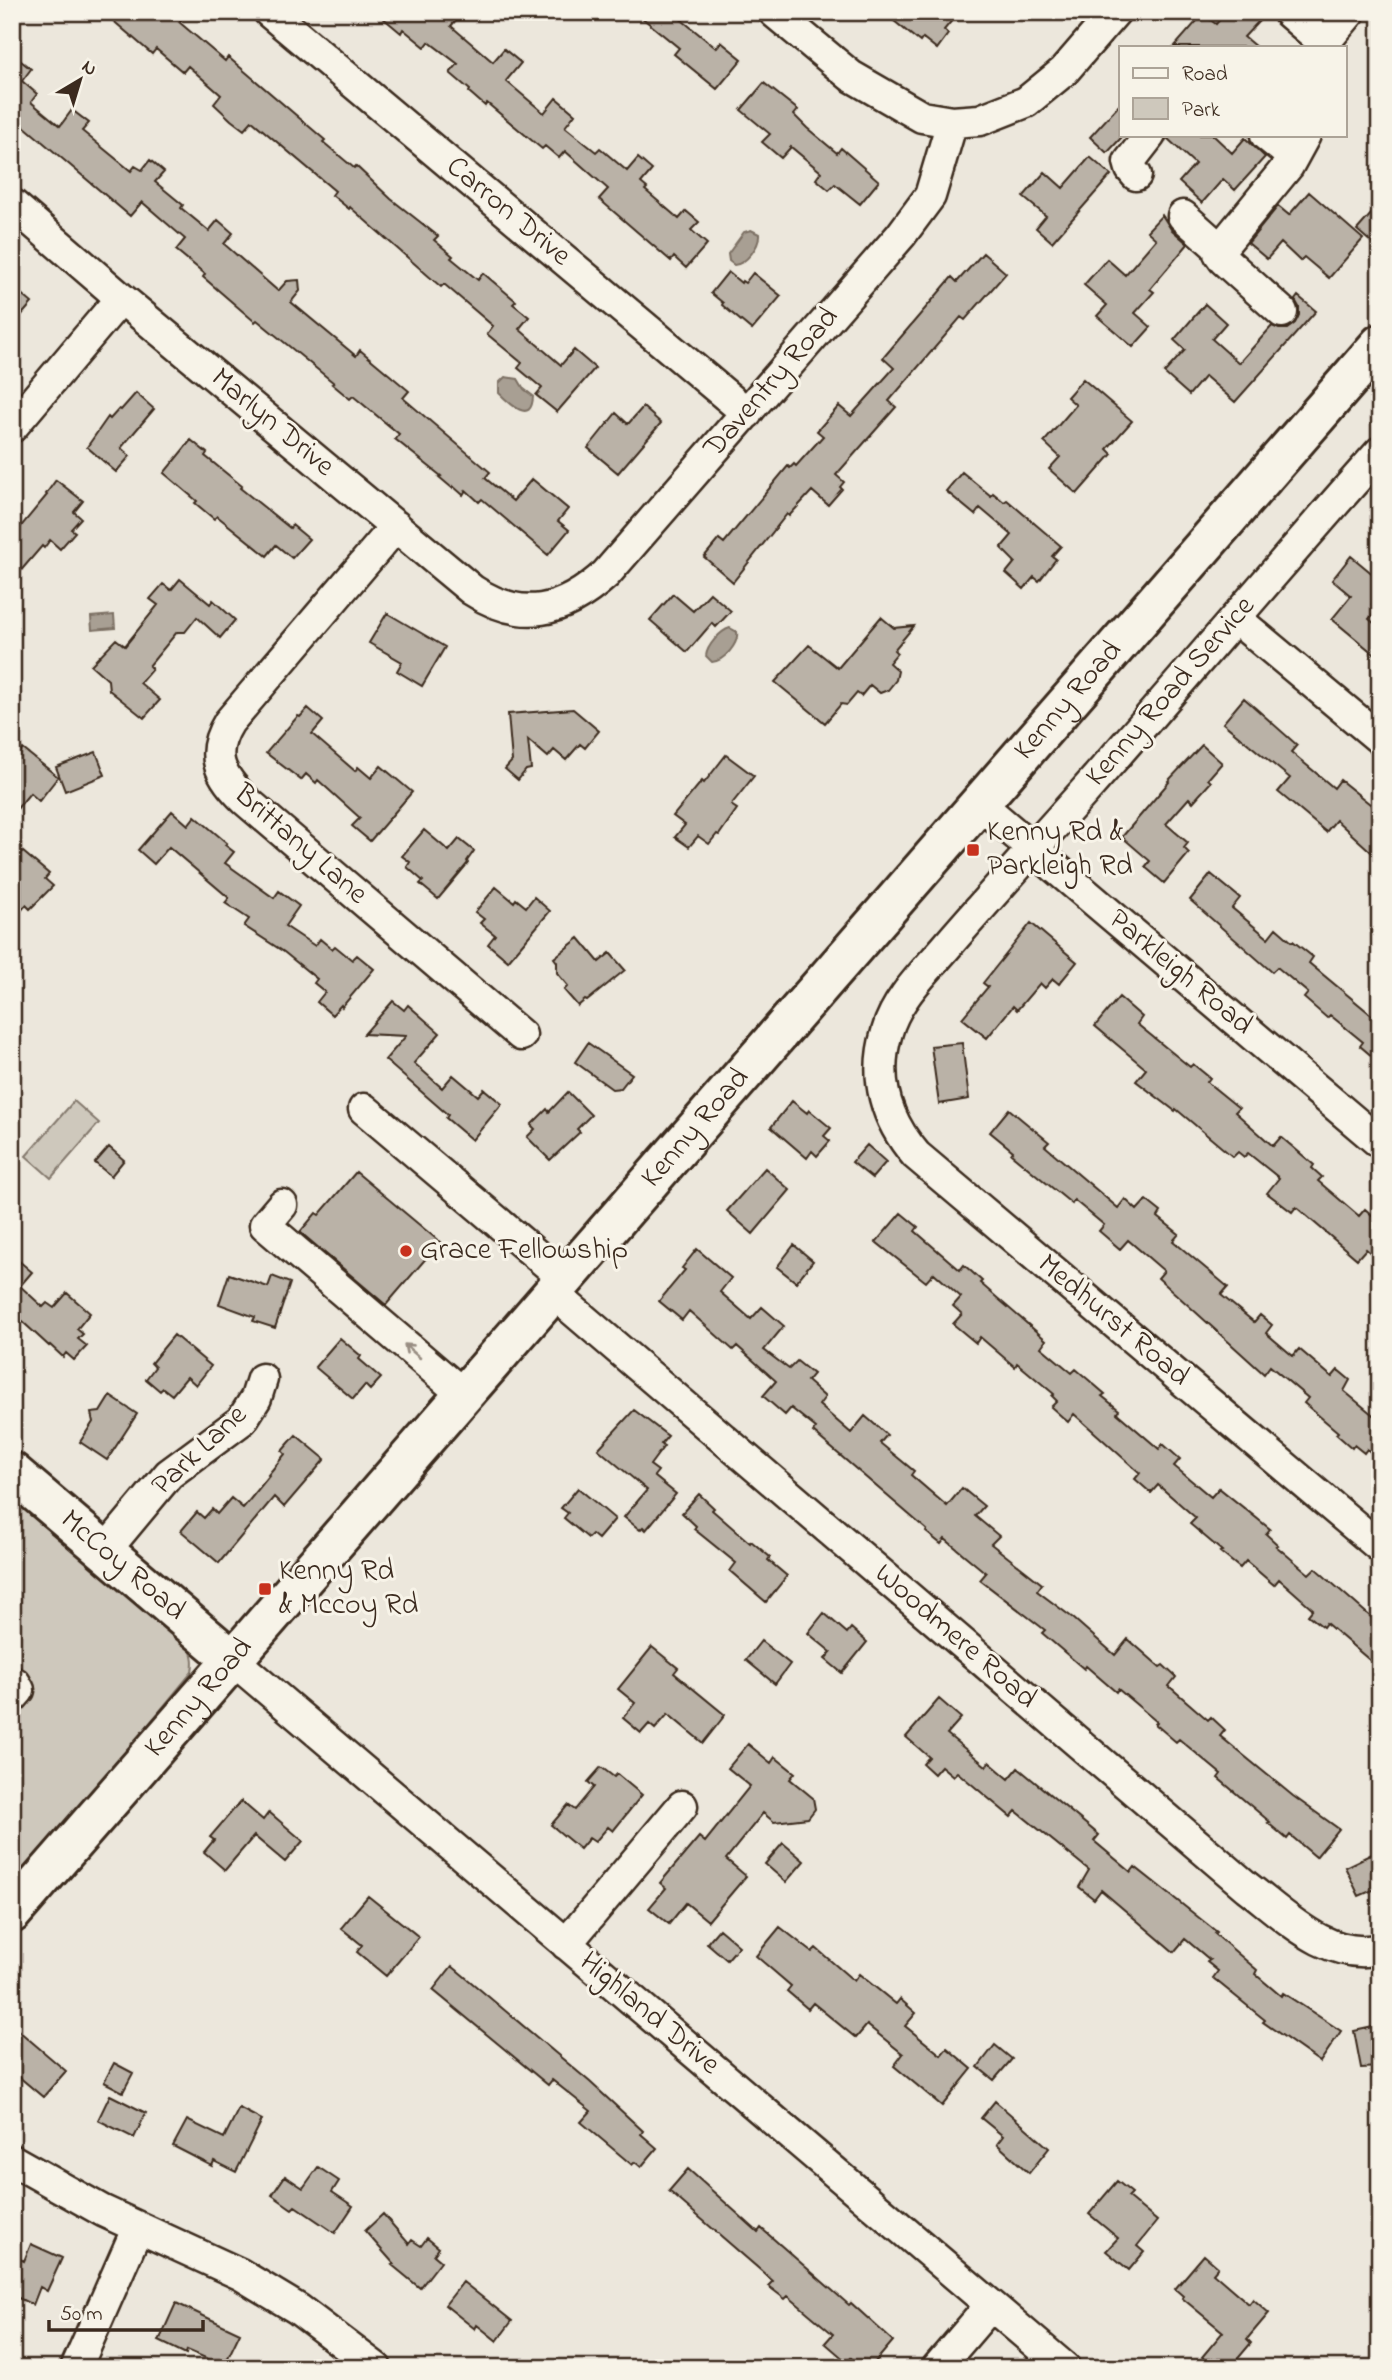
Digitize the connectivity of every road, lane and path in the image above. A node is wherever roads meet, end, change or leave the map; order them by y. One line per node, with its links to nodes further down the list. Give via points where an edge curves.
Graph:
1 (269, 12): 18 (street, Carron Drive)
2 (774, 12): 7 (street, via 852,76 922,117)
3 (1115, 12): 7 (street, via 1063,71 1026,102 980,120)
4 (1288, 12): 6 (street)
5 (1350, 12): 6 (street)
6 (1324, 45)
7 (952, 122): 18 (street, Daventry Road, via 930,196)
8 (1149, 136): 11 (street, via 1129,162)
9 (1269, 136): 10 (street)
10 (1299, 146): 14 (street)
11 (1136, 174)
12 (12, 204): 15 (street, Marlyn Drive)
13 (1183, 216): 14 (street)
14 (1220, 249): 16 (street, via 1224,260)
15 (121, 298): 19 (street); 21 (street, Marlyn Drive)
16 (1282, 312)
17 (1380, 344): 25 (main road, Kenny Road)
18 (747, 412): 22 (street, Daventry Road, via 606,574 569,602)
19 (12, 427)
20 (1380, 452): 23 (street, Kenny Road Service)
21 (396, 526): 22 (street, Marlyn Drive, via 488,601 507,609); 27 (street, Brittany Lane, via 229,722 220,737 218,757 226,782 245,800)
22 (547, 608)
23 (1235, 618): 24 (street); 26 (street, Kenny Road Service)
24 (1380, 739)
25 (979, 803): 26 (street, Parkleigh Road); 32 (main road, Kenny Road)
26 (1032, 849): 28 (street, Kenny Road Service, via 906,994 887,1031); 30 (street, Parkleigh Road)
27 (521, 1035)
28 (880, 1073): 36 (street, Medhurst Road, via 890,1117 916,1155)
29 (364, 1109): 32 (street, Woodmere Road)
30 (1380, 1143)
31 (282, 1205): 34 (street, one-way to 31, via 265,1225)
32 (559, 1286): 34 (main road, Kenny Road); 44 (street, Woodmere Road, via 1247,1887 1313,1937 1344,1949)
33 (262, 1379): 37 (street, Park Lane, via 242,1420 169,1474)
34 (464, 1395): 38 (main road, Kenny Road)
35 (12, 1472): 37 (main road, McCoy Road)
36 (1380, 1547)
37 (105, 1551): 38 (main road, McCoy Road)
38 (233, 1660): 42 (main road, Kenny Road); 43 (street, Highland Drive)
39 (12, 1682): 40 (street, via 19,1690)
40 (12, 1698)
41 (682, 1806): 43 (street)
42 (12, 1913)
43 (566, 1944): 47 (street, Highland Drive)
44 (1376, 1950)
45 (12, 2160): 46 (street)
46 (138, 2227): 48 (street); 49 (street, via 240,2274 298,2309)
47 (991, 2305): 50 (street); 51 (street, Highland Drive)
48 (76, 2368)
49 (376, 2368)
50 (937, 2368)
51 (1065, 2368)

